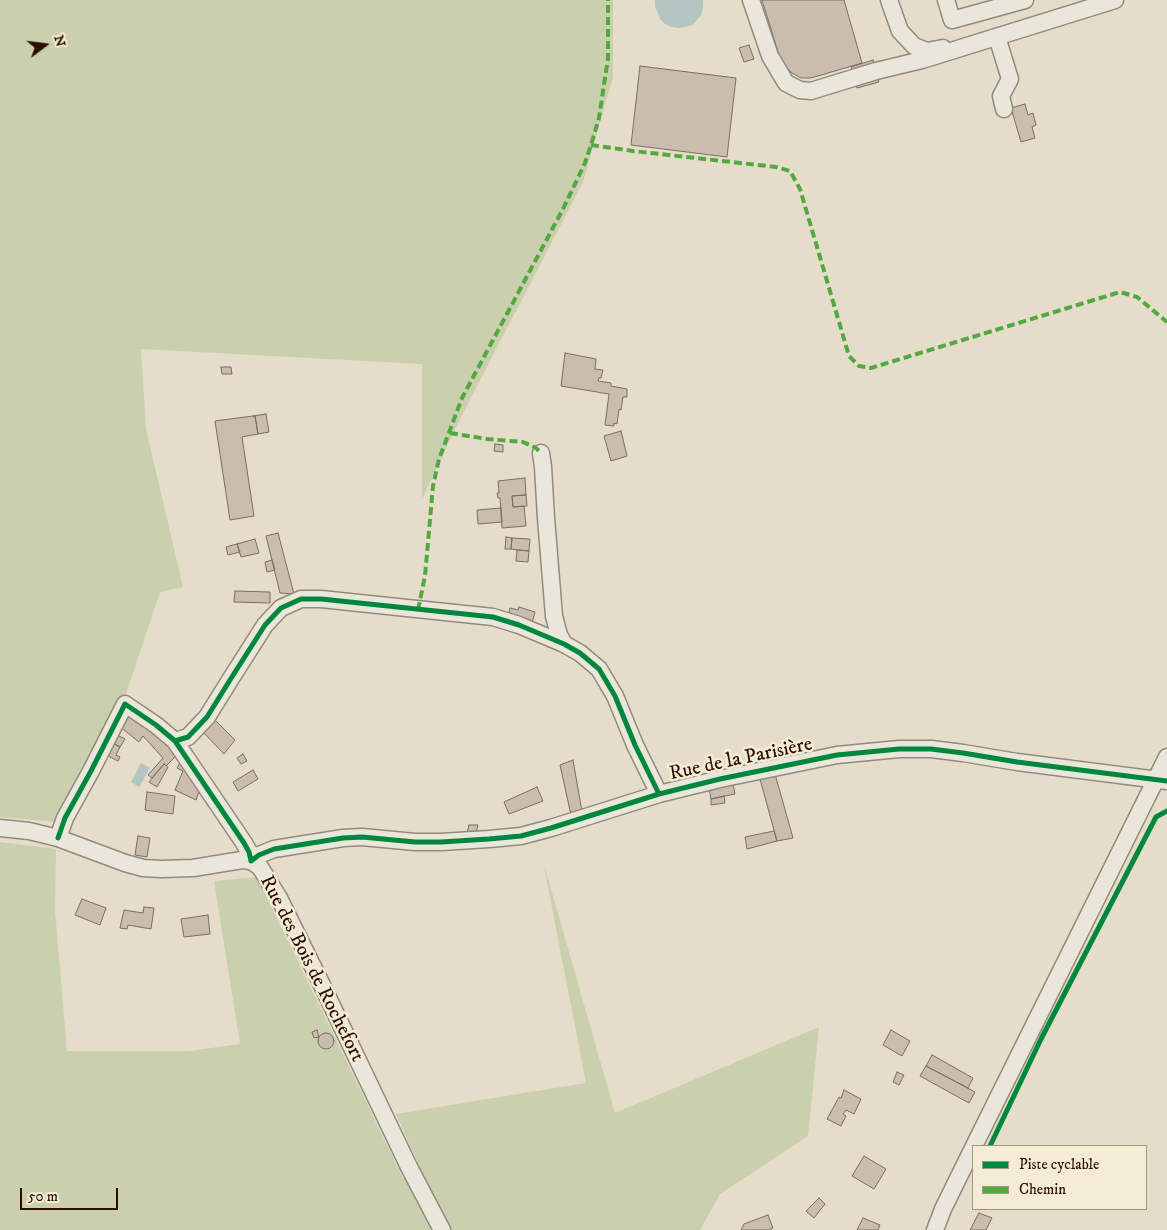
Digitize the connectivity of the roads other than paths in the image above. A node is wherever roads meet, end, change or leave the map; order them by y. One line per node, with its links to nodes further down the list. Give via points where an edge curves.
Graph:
1 (751, 0): 8 (street, via 770,56 786,83 800,90 811,91)
2 (946, 0): 3 (street, via 952,20)
3 (1025, 0)
4 (1030, 0): 7 (street)
5 (1115, 0): 7 (street)
6 (894, 4): 8 (street, via 900,31 914,46 927,51)
7 (1038, 24): 8 (street)
8 (991, 39): 9 (street, via 1010,79 1001,96)
9 (1004, 109)
10 (541, 453): 11 (street, via 554,616)
11 (564, 644): 12 (street, via 493,617 301,599 281,608 265,625 207,717 188,738); 15 (street, via 599,669 615,696)
12 (175, 741): 17 (street, via 125,704 65,818); 18 (street, via 244,843)
13 (1167, 757): 14 (street)
14 (1161, 780): 15 (street, Rue de la Parisière, via 931,749 899,748 837,755); 19 (street)
15 (659, 794): 18 (street, Rue de la Parisière, via 521,836 442,842 343,838 274,849)
16 (0, 828): 17 (street, Rue des Bois de Rochefort)
17 (58, 838): 18 (street, Rue des Bois de Rochefort, via 143,868 194,868)
18 (251, 861): 21 (street, Rue des Bois de Rochefort, via 260,867 279,898)
19 (975, 1145)
20 (972, 1151): 22 (street)
21 (442, 1230)
22 (935, 1230)

